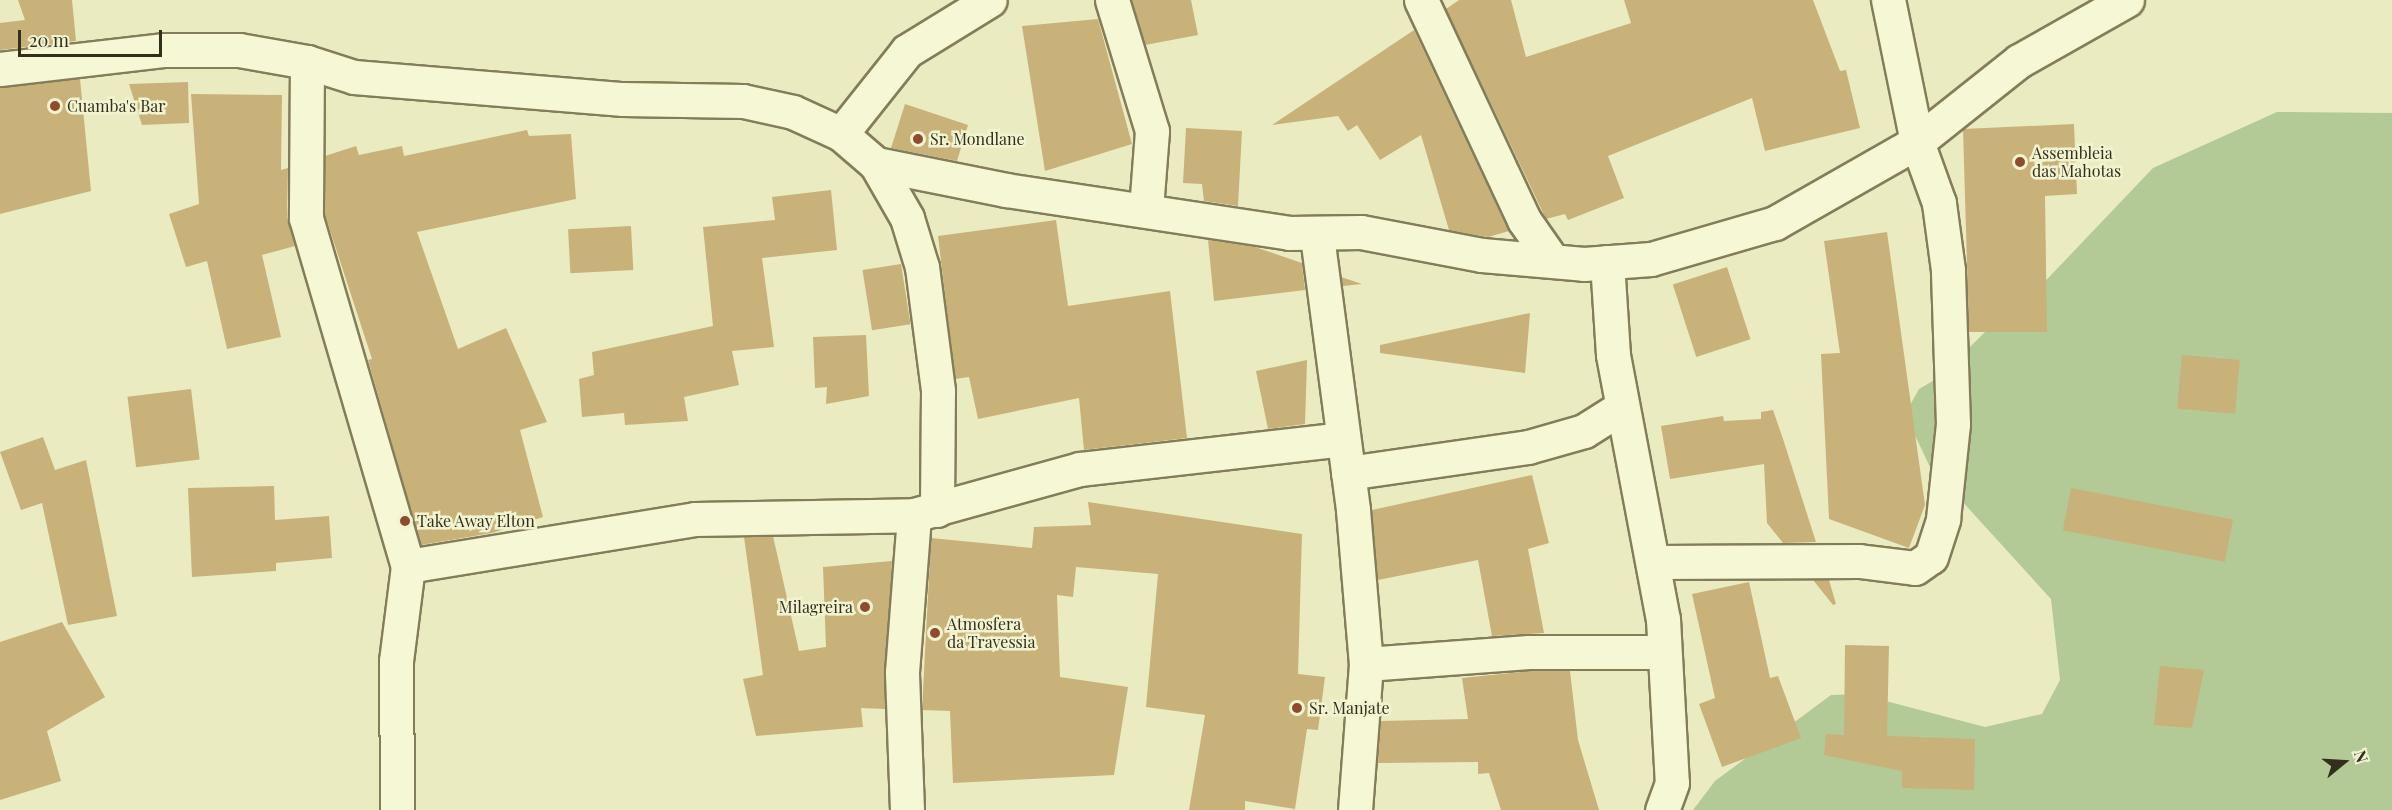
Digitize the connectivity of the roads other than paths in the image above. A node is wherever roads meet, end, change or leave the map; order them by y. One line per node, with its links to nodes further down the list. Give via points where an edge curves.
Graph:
1 (990, 0): 8 (street, via 907,51)
2 (1112, 0): 11 (street, via 1152,131)
3 (1421, 0): 13 (street, via 1524,220)
4 (1888, 0): 9 (street)
5 (2127, 0): 9 (street, via 2019,61)
6 (307, 62): 7 (street, via 239,50 165,50); 8 (street, via 354,77 485,89 743,101 793,112); 20 (street, via 306,218)
7 (0, 69)
8 (841, 134): 10 (street)
9 (1917, 142): 14 (street, via 1775,223 1651,259); 19 (street, via 1939,203 1953,327 1950,469 1931,557 1915,568 1859,561)
10 (876, 164): 11 (street, via 1005,190); 18 (street, via 907,218 922,267 938,391)
11 (1146, 209): 12 (street)
12 (1317, 236): 13 (street, via 1361,232 1482,255); 16 (street)
13 (1552, 260): 14 (street)
14 (1607, 262): 15 (street)
15 (1622, 407): 17 (street, via 1584,431 1528,447); 19 (street)
16 (1342, 439): 17 (street); 18 (street, via 1080,469)
17 (1348, 473): 22 (street)
18 (925, 512): 20 (street, via 695,519); 24 (street, via 902,672)
19 (1656, 562): 21 (street)
20 (408, 566): 23 (street, via 396,661)
21 (1664, 652): 22 (street, via 1529,652); 26 (street, via 1672,783)
22 (1366, 664): 25 (street)
23 (397, 810)
24 (907, 810)
25 (1355, 810)
26 (1662, 810)

